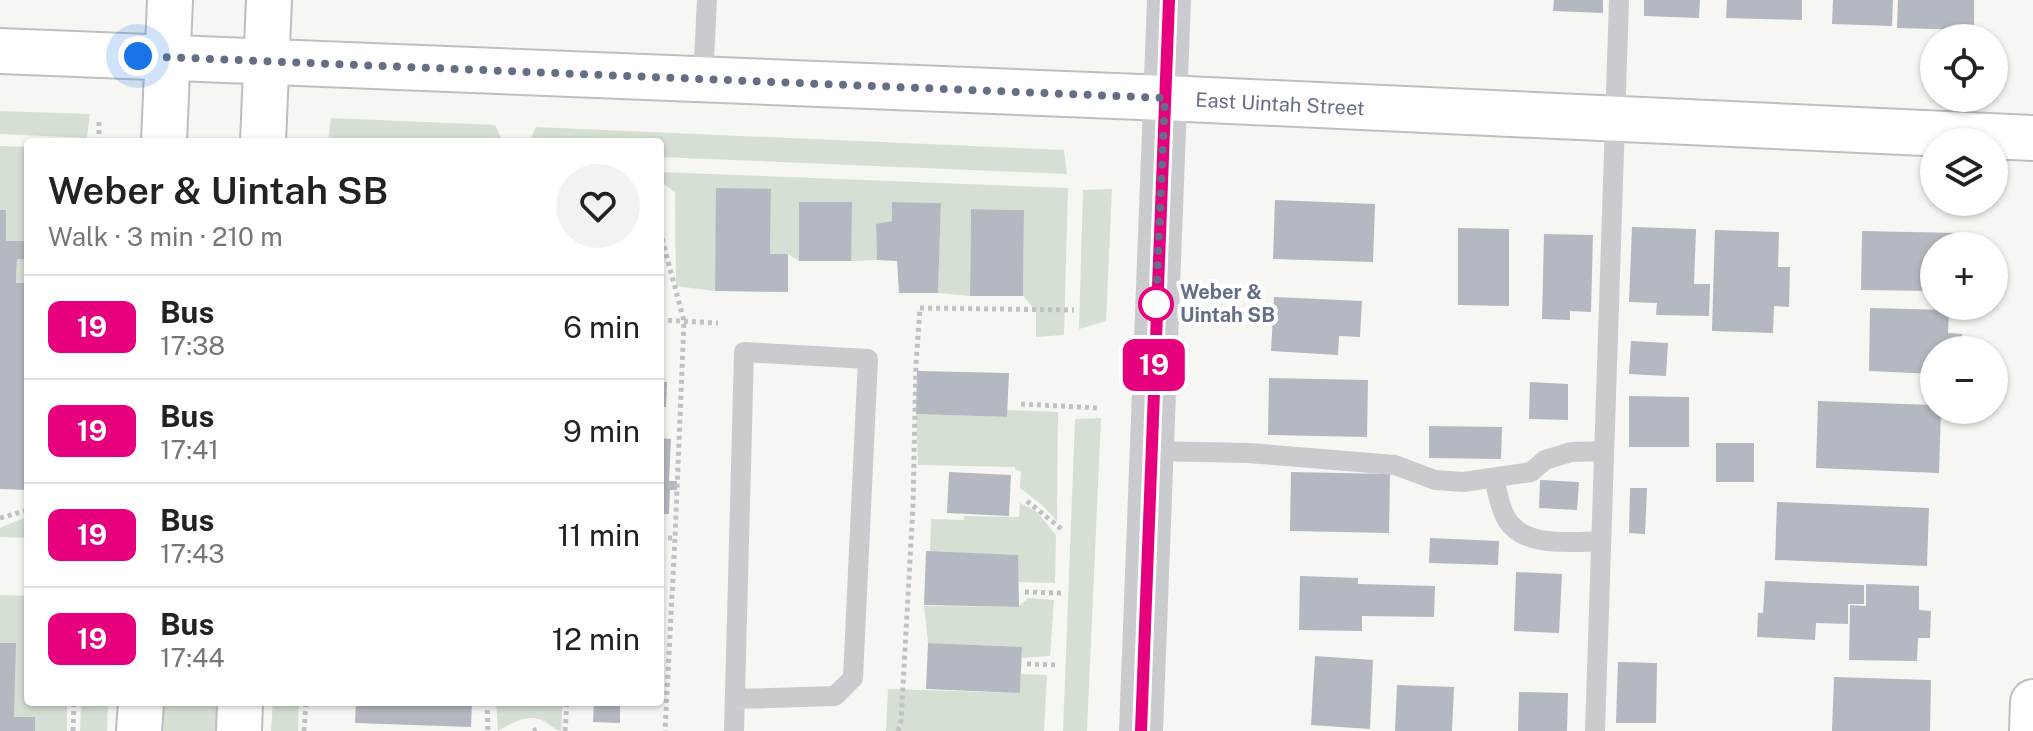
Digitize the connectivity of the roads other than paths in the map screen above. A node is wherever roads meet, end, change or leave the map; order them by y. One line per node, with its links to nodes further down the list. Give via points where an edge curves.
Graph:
1 (170, 0): 7 (main road)
2 (269, 0): 8 (main road)
3 (707, 0): 9 (lane)
4 (1169, 0): 10 (street)
5 (1619, 0): 11 (lane)
6 (0, 51): 7 (main road, East Uintah Street)
7 (167, 57): 8 (main road, East Uintah Street); 12 (main road)
8 (266, 61): 9 (main road, East Uintah Street); 13 (main road)
9 (703, 79): 10 (main road, East Uintah Street)
10 (1165, 98): 11 (main road, East Uintah Street); 15 (street)
11 (1614, 119): 14 (main road, East Uintah Street); 16 (lane)
12 (164, 138)
13 (263, 138)
14 (2033, 138)
15 (1151, 451): 17 (lane, via 1395,465 1435,480); 26 (street)
16 (1604, 451): 17 (lane, via 1571,452 1545,460 1531,472); 18 (lane)
17 (1494, 478): 18 (lane, via 1505,516 1515,530 1545,542)
18 (1601, 541): 27 (lane)
19 (735, 699): 19 (lane, via 744,352 868,359 853,678 835,696); 25 (lane)
20 (2033, 702): 28 (main road)
21 (141, 706): 23 (main road)
22 (240, 706): 24 (main road)
23 (139, 731)
24 (239, 731)
25 (734, 731)
26 (1141, 731)
27 (1595, 731)
28 (2032, 731)

